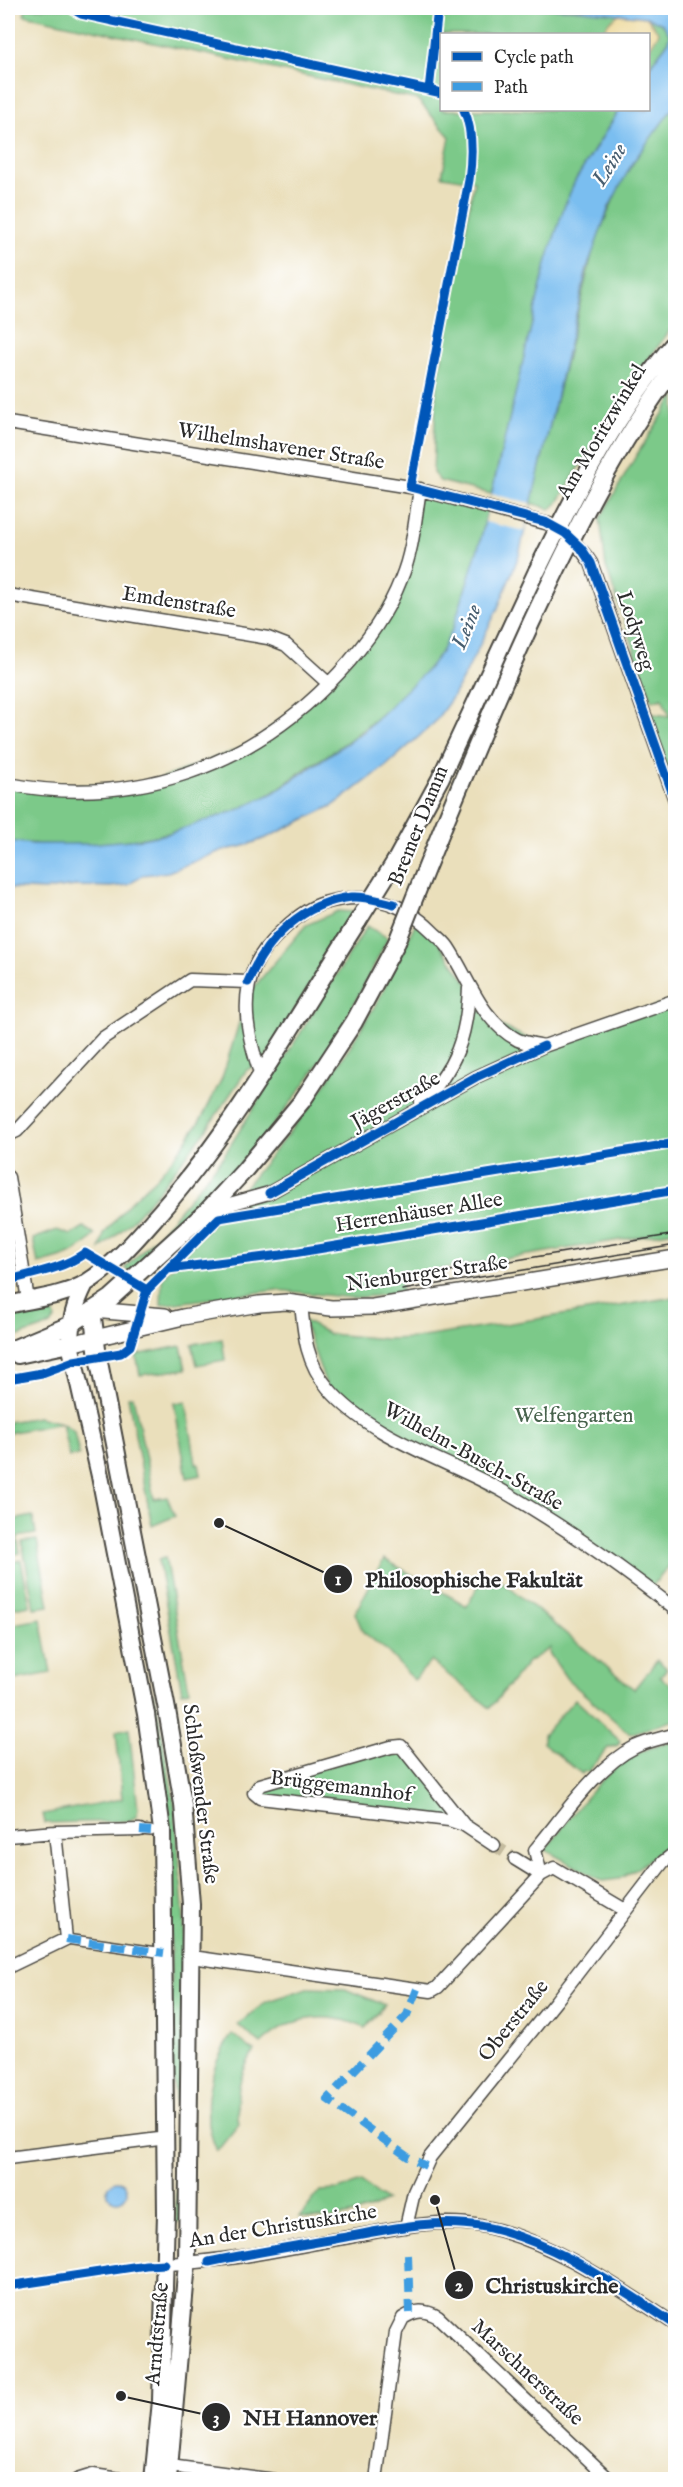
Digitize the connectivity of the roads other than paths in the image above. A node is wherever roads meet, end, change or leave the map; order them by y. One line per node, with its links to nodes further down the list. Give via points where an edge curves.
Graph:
1 (675, 341): 16 (main road, Bremer Damm, bridge, via 640,388 585,477 440,779 396,860)
2 (675, 352): 7 (street, Am Moritzwinkel, via 618,436)
3 (675, 366): 21 (main road, Bremer Damm, bridge, via 604,476 552,579 458,787 397,942 354,1022 302,1101)
4 (8, 423): 5 (street, Wilhelmshavener Straße)
5 (420, 489): 6 (street, Wilhelmshavener Straße); 9 (street, via 402,579 368,638)
6 (545, 522): 7 (street, Lodyweg)
7 (565, 533): 11 (street, Lodyweg, via 591,562)
8 (8, 595): 9 (street, Emdenstraße, via 268,638 286,645)
9 (329, 684): 10 (street, via 280,727 224,760 196,771 141,786 86,791)
10 (8, 783)
11 (675, 803)
12 (248, 981): 13 (street, via 257,960 300,915 325,903 360,897 394,904 425,924 447,945); 16 (street, via 247,1022); 18 (street, via 190,980 103,1038 17,1131)
13 (469, 988): 15 (street, via 497,1024 519,1040); 17 (street, via 468,1017 445,1076)
14 (675, 1000): 15 (street, Jägerstraße)
15 (544, 1046): 17 (street, Jägerstraße)
16 (261, 1076): 24 (main road, Bremer Damm, via 185,1184 144,1231)
17 (406, 1115): 21 (street, Jägerstraße, via 269,1193)
18 (8, 1135)
19 (8, 1177): 25 (street)
20 (675, 1190): 23 (street, Herrenhäuser Allee, via 281,1255)
21 (207, 1211): 29 (main road, Bremer Damm, via 132,1281)
22 (675, 1258): 26 (street, Nienburger Straße, via 373,1307 331,1308)
23 (168, 1269)
24 (85, 1284): 25 (main road); 28 (main road, Schloßwender Straße)
25 (35, 1298): 27 (main road); 28 (main road)
26 (301, 1303): 30 (street, Nienburger Straße, via 259,1304); 36 (street, Wilhelm-Busch-Straße, via 305,1347 312,1364 327,1387 356,1415 526,1505)
27 (8, 1305)
28 (75, 1306): 29 (main road); 31 (main road, Schloßwender Straße)
29 (92, 1311): 30 (street, Nienburger Straße); 31 (main road, Bremer Damm); 32 (main road, Schloßwender Straße)
30 (183, 1317): 32 (street, Nienburger Straße)
31 (70, 1325): 33 (main road, Schloßwender Straße); 34 (main road, Bremer Damm)
32 (94, 1338): 33 (street, Nienburger Straße); 49 (main road, Schloßwender Straße, via 179,1782 189,1870)
33 (70, 1344): 35 (main road); 48 (main road, Schloßwender Straße, via 146,1714 162,1830)
34 (8, 1351)
35 (8, 1357)
36 (675, 1610)
37 (675, 1734): 45 (street, via 636,1746 588,1787 535,1850)
38 (464, 1825): 38 (street, Brüggemannhof, via 401,1746 260,1785 254,1793 260,1797); 42 (street, Brüggemannhof)
39 (145, 1831): 40 (street)
40 (55, 1832): 41 (street); 47 (street)
41 (8, 1836)
42 (494, 1845)
43 (675, 1852): 46 (street, Oberstraße)
44 (515, 1858): 45 (street)
45 (541, 1875): 46 (street, via 554,1868); 49 (street, via 431,1991)
46 (625, 1910): 53 (street, Oberstraße, via 430,2157 414,2192)
47 (66, 1939): 48 (street); 50 (street)
48 (164, 1953): 51 (main road, Schloßwender Straße)
49 (192, 1957): 54 (main road, Schloßwender Straße)
50 (8, 1966)
51 (167, 2138): 52 (street); 55 (main road, Schloßwender Straße)
52 (8, 2158)
53 (406, 2227): 54 (street, An der Christuskirche); 56 (street, An der Christuskirche, via 456,2223 505,2232 588,2270)
54 (187, 2263): 55 (street, An der Christuskirche); 57 (main road, Arndtstraße)
55 (165, 2264): 60 (main road, Arndtstraße, via 161,2401)
56 (675, 2325)
57 (169, 2473): 61 (street)
58 (77, 2480): 59 (street, via 93,2475)
59 (128, 2480)
60 (153, 2480)
61 (275, 2480)
62 (376, 2480): 63 (street, Marschnerstraße, via 396,2332 410,2313 428,2311)
63 (610, 2480)

